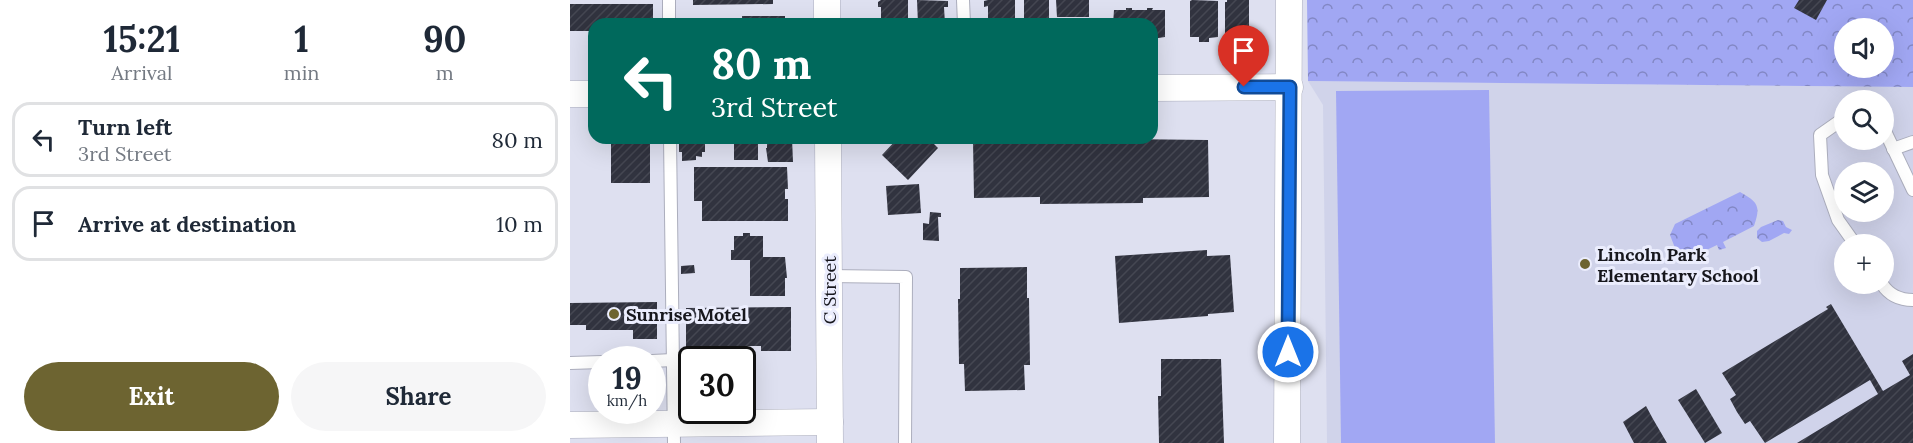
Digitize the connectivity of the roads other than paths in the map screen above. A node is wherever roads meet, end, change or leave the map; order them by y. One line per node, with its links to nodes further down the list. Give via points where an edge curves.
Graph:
1 (669, 0): 5 (lane)
2 (827, 0): 6 (street)
3 (963, 0): 7 (lane)
4 (1289, 0): 8 (street)
5 (669, 18)
6 (827, 18)
7 (964, 18)
8 (1290, 87): 9 (street); 31 (street)
9 (1158, 88)
10 (588, 93): 11 (street)
11 (570, 94)
12 (1834, 125): 19 (lane, via 1820,135 1822,175 1838,220)
13 (1913, 142): 17 (lane)
14 (670, 144): 24 (lane)
15 (828, 144): 20 (street, C Street)
16 (1893, 150): 18 (lane)
17 (1894, 150)
18 (1913, 190)
19 (1848, 234)
20 (829, 276): 28 (street, C Street); 30 (lane, via 906,277)
21 (1890, 294): 22 (lane)
22 (1913, 300)
23 (666, 360): 24 (lane)
24 (673, 360): 29 (lane)
25 (588, 362): 26 (lane)
26 (570, 363)
27 (570, 425): 29 (street)
28 (830, 433): 29 (street)
29 (674, 434)
30 (905, 443)
31 (1287, 443)

